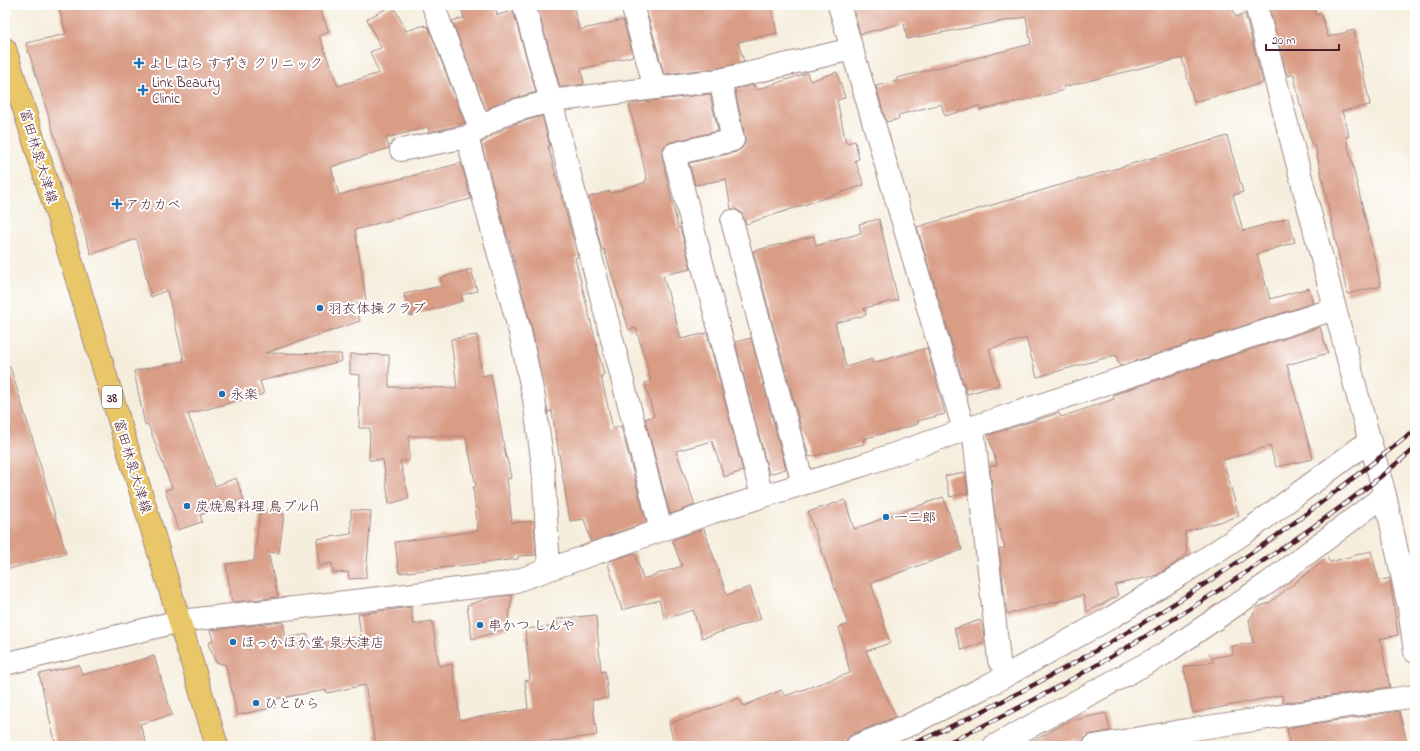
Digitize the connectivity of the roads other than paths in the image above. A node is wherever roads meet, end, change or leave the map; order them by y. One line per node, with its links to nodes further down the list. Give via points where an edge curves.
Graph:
1 (433, 5): 11 (street)
2 (524, 5): 10 (street)
3 (632, 5): 9 (street)
4 (839, 5): 7 (street)
5 (1256, 5): 14 (street)
6 (5, 49): 23 (main road, 富田林泉大津線 / 38)
7 (852, 49): 8 (street); 15 (street)
8 (720, 80): 9 (street); 19 (street, via 733,140 674,154)
9 (655, 88): 10 (street)
10 (551, 101): 11 (street, via 503,114); 20 (street)
11 (473, 132): 12 (street); 22 (street, via 534,399 543,466)
12 (401, 150)
13 (732, 221): 17 (street)
14 (1334, 309): 15 (street); 16 (street)
15 (969, 428): 17 (street); 25 (street)
16 (1370, 441): 18 (street); 29 (street, via 1249,530 1112,617 988,686 907,726)
17 (803, 484): 19 (street)
18 (1385, 495): 21 (street); 30 (street, via 1268,583 1164,654)
19 (762, 496): 20 (street)
20 (661, 530): 22 (street)
21 (1407, 563): 24 (street, via 1409,608)
22 (549, 569): 23 (street, via 510,583)
23 (180, 621): 26 (street); 28 (main road, 富田林泉大津線 / 38)
24 (1415, 652)
25 (1000, 660)
26 (5, 664)
27 (1415, 696): 31 (street)
28 (218, 746)
29 (857, 746)
30 (994, 746)
31 (1094, 746)

